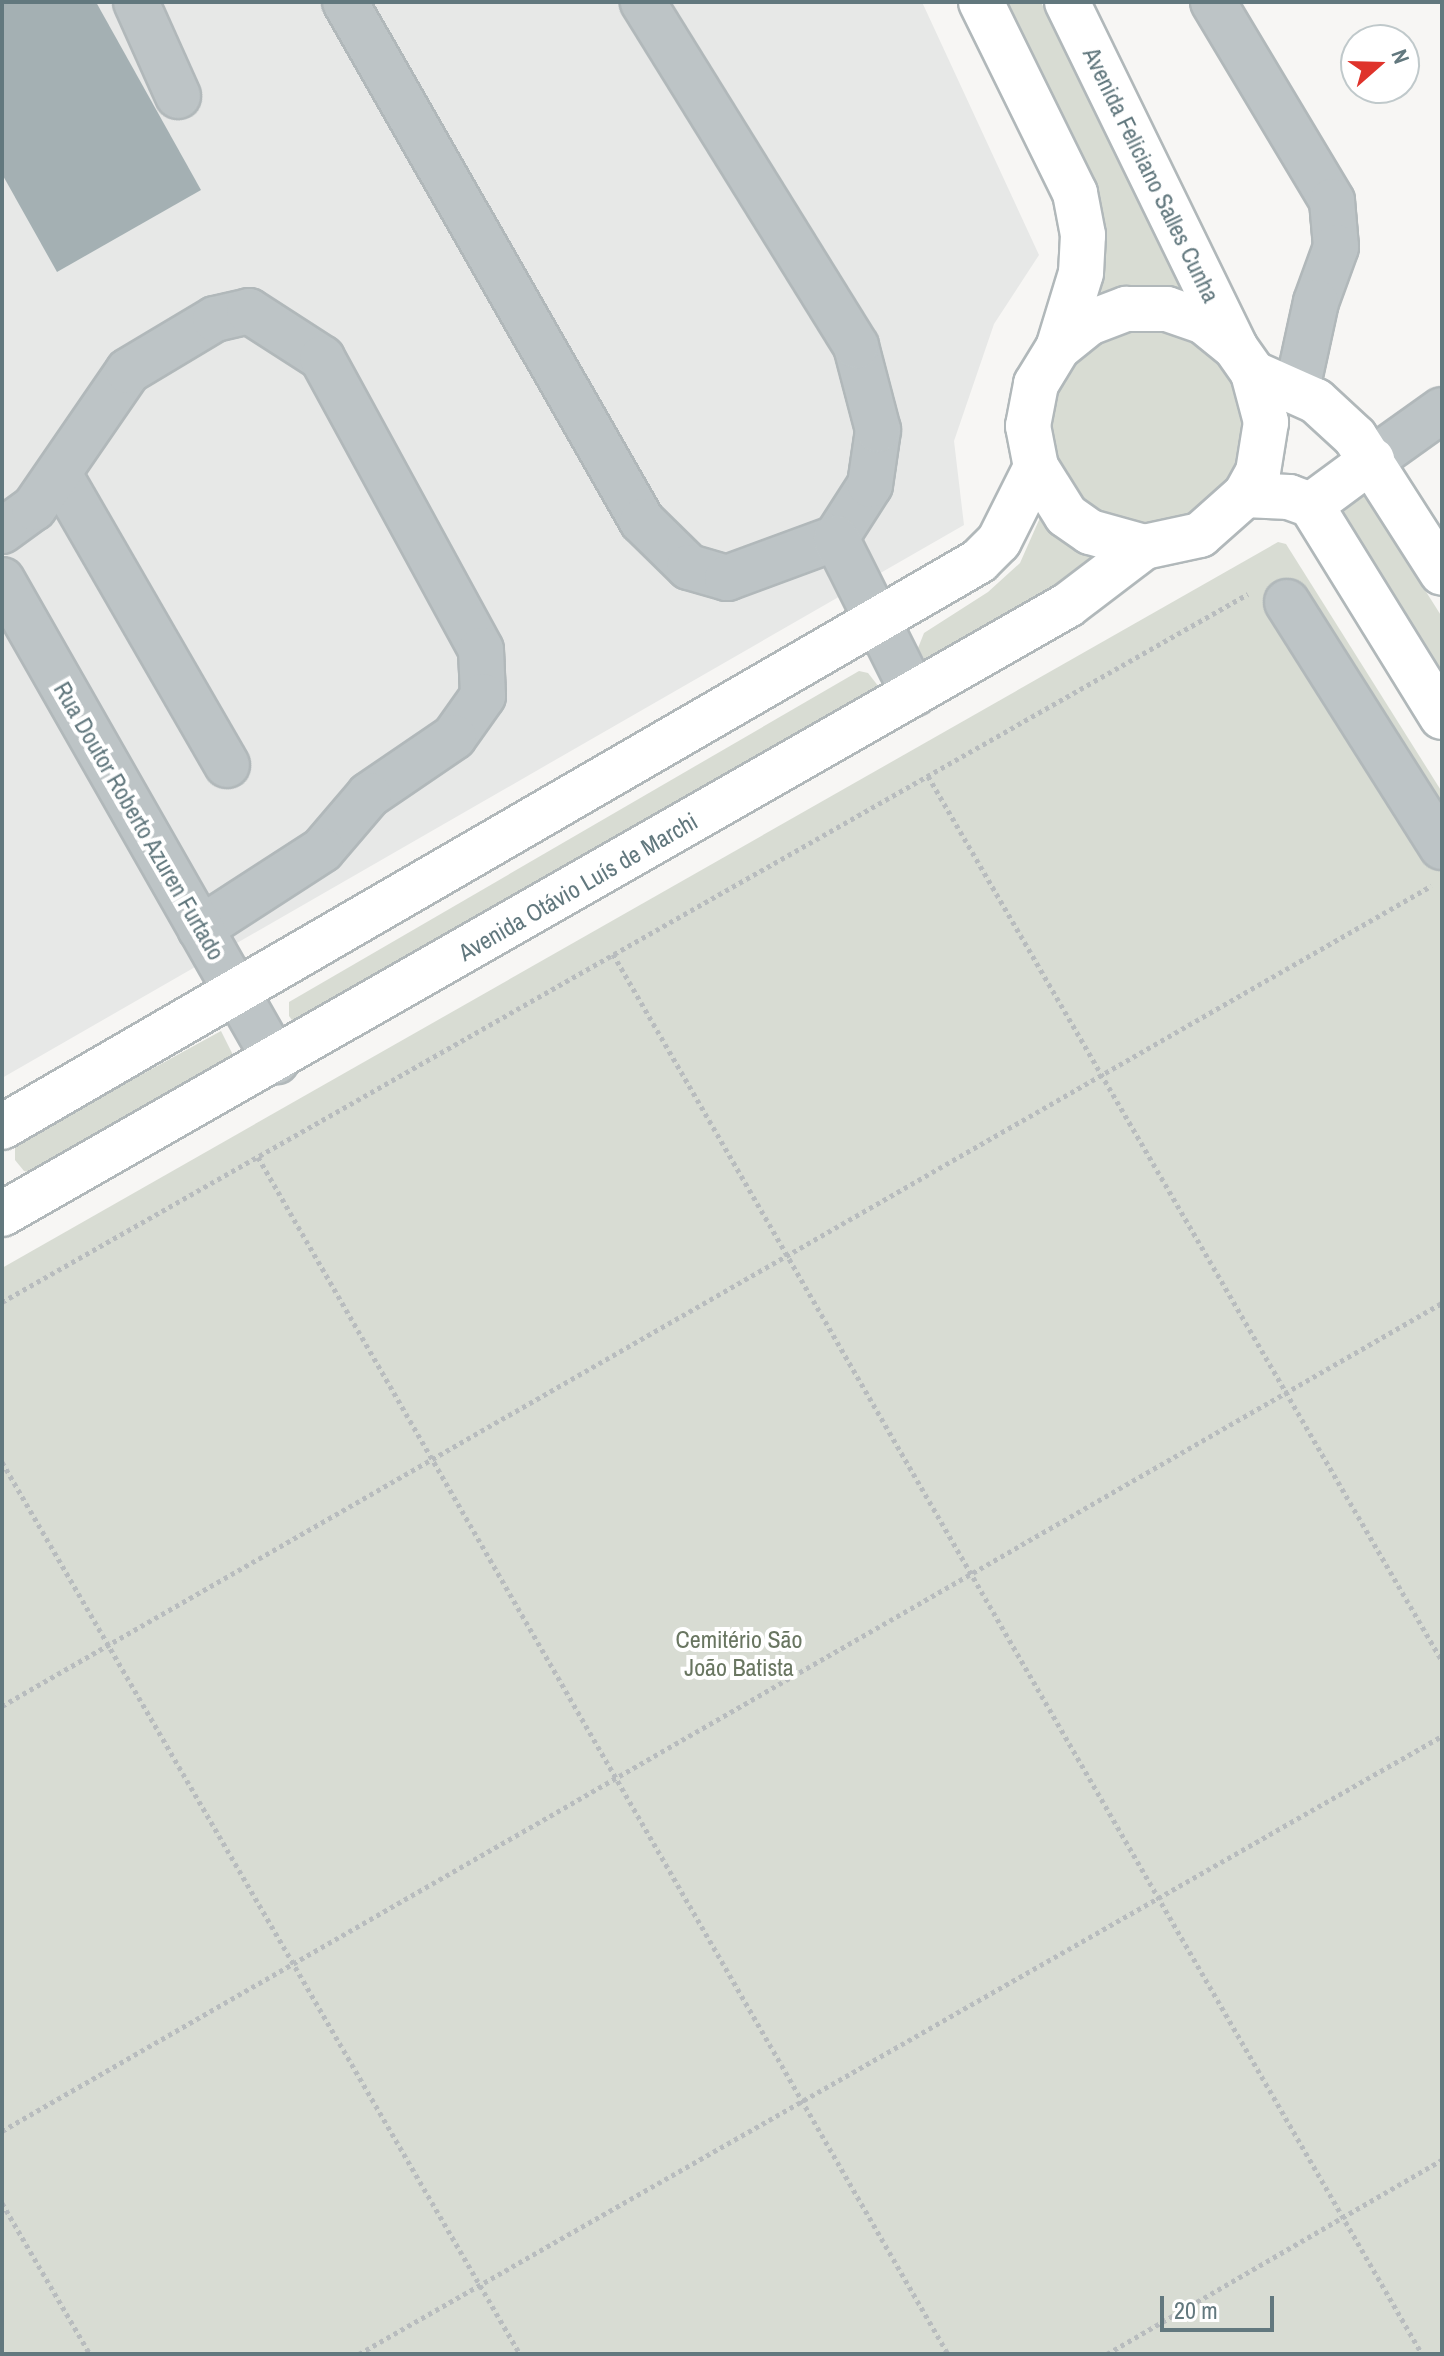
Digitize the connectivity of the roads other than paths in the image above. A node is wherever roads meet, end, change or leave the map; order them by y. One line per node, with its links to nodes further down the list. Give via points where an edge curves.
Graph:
1 (136, 2): 7 (street)
2 (345, 2): 18 (street, via 642,521 689,567 727,578)
3 (643, 2): 18 (street, via 856,346 878,430 870,485)
4 (981, 2): 8 (main road, via 1075,193 1083,235 1081,273)
5 (1067, 2): 9 (main road, Avenida Feliciano Salles Cunha)
6 (1213, 2): 10 (street, via 1332,201 1336,247 1316,302)
7 (178, 96)
8 (1058, 348): 9 (main road, via 1089,323 1140,309 1167,309 1204,322); 13 (main road, via 1036,384 1028,426)
9 (1244, 360): 10 (main road); 15 (main road, via 1264,410 1264,448)
10 (1297, 389): 12 (main road, via 1337,418)
11 (1442, 410): 12 (street)
12 (1372, 460): 16 (main road); 20 (main road)
13 (1036, 467): 19 (main road, via 1066,515 1090,532); 23 (main road, via 999,541 979,561)
14 (59, 474): 17 (street, via 34,508); 26 (street); 28 (street, via 128,371 215,319 249,311 322,358 481,650 483,696 454,737 369,795 322,850)
15 (1245, 495): 16 (main road, via 1289,497); 19 (main road, via 1200,535)
16 (1311, 505): 25 (main road)
17 (2, 531)
18 (836, 538): 23 (street)
19 (1144, 547): 24 (main road, Avenida Otávio Luís de Marchi, via 1081,597)
20 (1442, 573)
21 (2, 580): 28 (street, Rua Doutor Roberto Azuren Furtado)
22 (1287, 602): 27 (street)
23 (877, 619): 24 (street); 29 (main road)
24 (914, 694): 30 (main road, Avenida Otávio Luís de Marchi)
25 (1442, 717)
26 (227, 765)
27 (1442, 847)
28 (200, 929): 29 (street, Rua Doutor Roberto Azuren Furtado)
29 (238, 994): 30 (street, Rua Doutor Roberto Azuren Furtado); 31 (main road)
30 (276, 1061): 32 (main road, Avenida Otávio Luís de Marchi)
31 (2, 1127)
32 (5, 1206)

